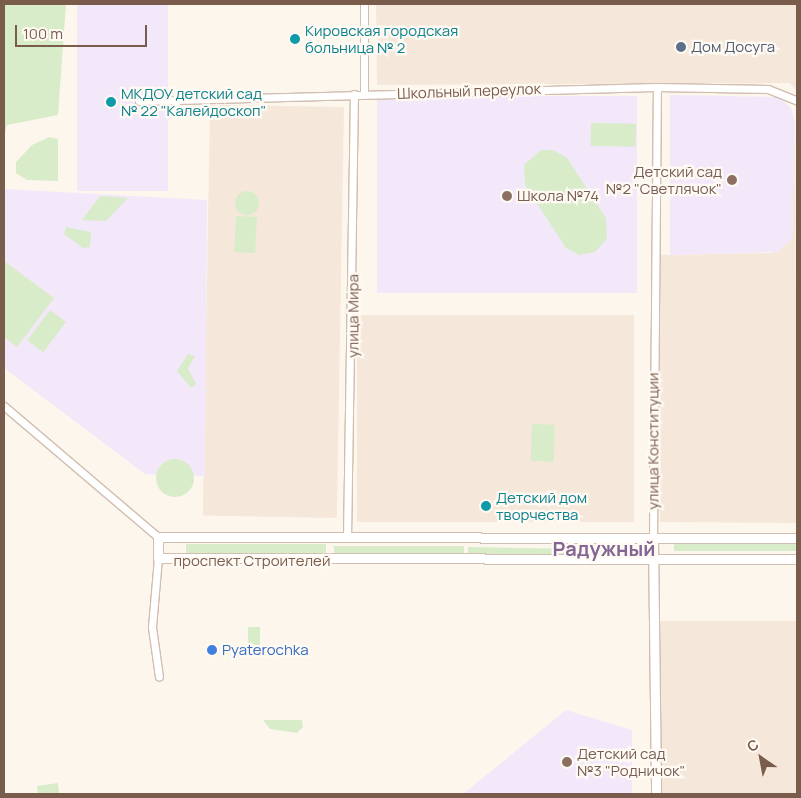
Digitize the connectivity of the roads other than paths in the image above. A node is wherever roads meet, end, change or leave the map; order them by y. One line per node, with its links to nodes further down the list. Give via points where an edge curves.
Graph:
1 (364, 4): 4 (street)
2 (656, 87): 4 (street, Школьный переулок); 6 (street, Школьный переулок, via 768,89); 11 (street, улица Конституции)
3 (354, 94): 4 (street, Школьный переулок); 5 (street, Школьный переулок); 9 (street, улица Мира)
4 (364, 94)
5 (139, 101)
6 (797, 101)
7 (4, 406): 8 (street)
8 (158, 537): 9 (street, проспект Строителей); 12 (street, проспект Строителей)
9 (347, 538): 11 (street, проспект Строителей)
10 (797, 538): 11 (street, проспект Строителей)
11 (653, 540): 14 (street, улица Конституции)
12 (158, 558): 14 (street, проспект Строителей); 15 (street, via 152,627)
13 (797, 559): 14 (street, проспект Строителей)
14 (654, 561): 16 (street, улица Конституции)
15 (159, 677)
16 (656, 794)

